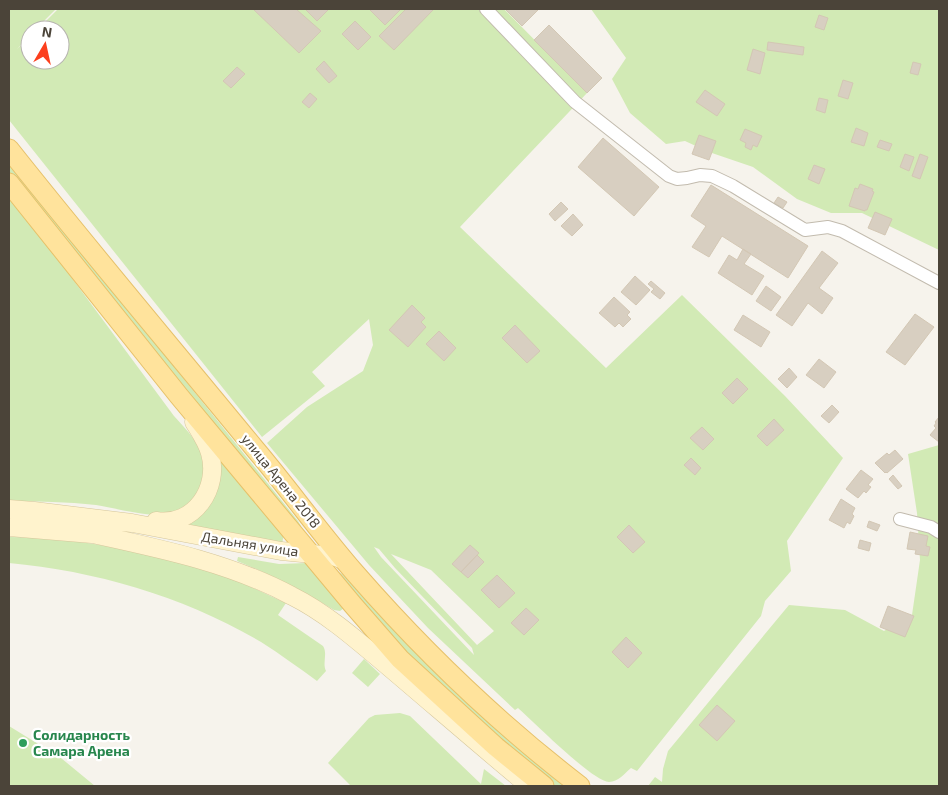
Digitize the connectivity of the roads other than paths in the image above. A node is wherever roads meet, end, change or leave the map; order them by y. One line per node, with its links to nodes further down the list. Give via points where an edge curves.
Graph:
1 (486, 9): 4 (street, via 576,102 669,176 677,179 712,176 805,230 828,227 842,231)
2 (9, 149): 9 (main road, улица Арена 2018)
3 (9, 183): 5 (main road, улица Арена 2018)
4 (939, 283)
5 (179, 396): 7 (main road, via 205,440 212,469 207,494 202,504 190,514 164,522 72,509); 13 (main road, улица Арена 2018)
6 (9, 509): 7 (main road, Дальняя улица)
7 (34, 511): 13 (main road, Дальняя улица, via 132,523 281,551)
8 (900, 519): 11 (street)
9 (313, 521): 13 (main road, via 314,545); 14 (main road, улица Арена 2018)
10 (9, 527): 12 (main road, Дальняя улица)
11 (939, 532)
12 (93, 534): 13 (main road, Дальняя улица, via 177,544 274,561 300,560); 15 (main road, via 213,563 293,596 355,638)
13 (309, 553): 14 (main road); 16 (main road, улица Арена 2018, via 400,658 496,747)
14 (344, 560): 17 (main road, улица Арена 2018, via 441,665 502,722)
15 (528, 786)
16 (544, 786)
17 (580, 786)

